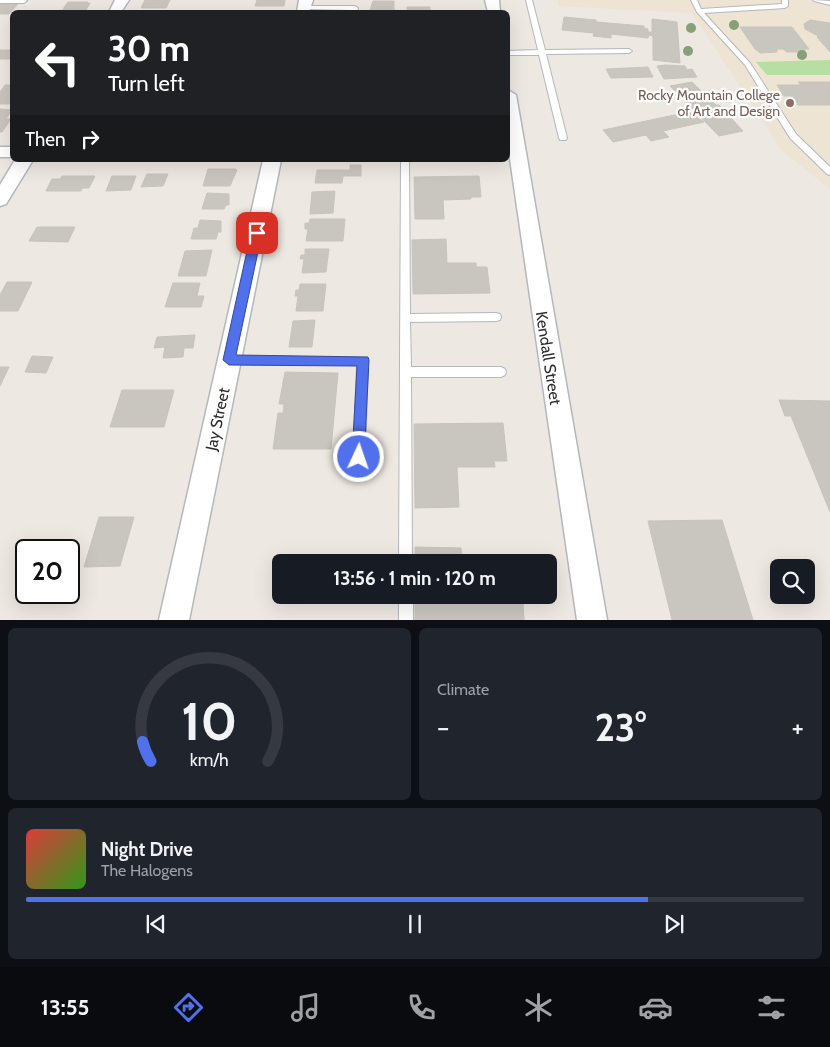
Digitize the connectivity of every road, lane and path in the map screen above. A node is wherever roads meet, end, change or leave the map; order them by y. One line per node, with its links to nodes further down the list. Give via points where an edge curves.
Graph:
1 (529, 0): 12 (lane)
2 (694, 0): 10 (lane)
3 (785, 0): 10 (lane, via 785,6)
4 (816, 0): 7 (lane)
5 (0, 1): 6 (lane)
6 (24, 2)
7 (830, 4)
8 (304, 7): 9 (lane)
9 (354, 10)
10 (699, 11): 20 (lane, via 748,64 793,136)
11 (629, 51): 12 (lane)
12 (542, 52): 13 (lane); 15 (lane)
13 (510, 53)
14 (510, 123): 16 (street, Kendall Street)
15 (563, 138)
16 (512, 151): 32 (street, Kendall Street)
17 (23, 162): 21 (street)
18 (272, 162): 24 (street, Jay Street)
19 (406, 162): 23 (lane)
20 (830, 172)
21 (0, 200)
22 (496, 317): 23 (lane)
23 (406, 318): 25 (lane)
24 (229, 360): 27 (lane, via 363,360); 30 (street, Jay Street)
25 (406, 372): 26 (lane); 28 (lane)
26 (501, 372)
27 (359, 457)
28 (406, 554)
29 (406, 604): 31 (lane)
30 (174, 620)
31 (406, 620)
32 (592, 620)

